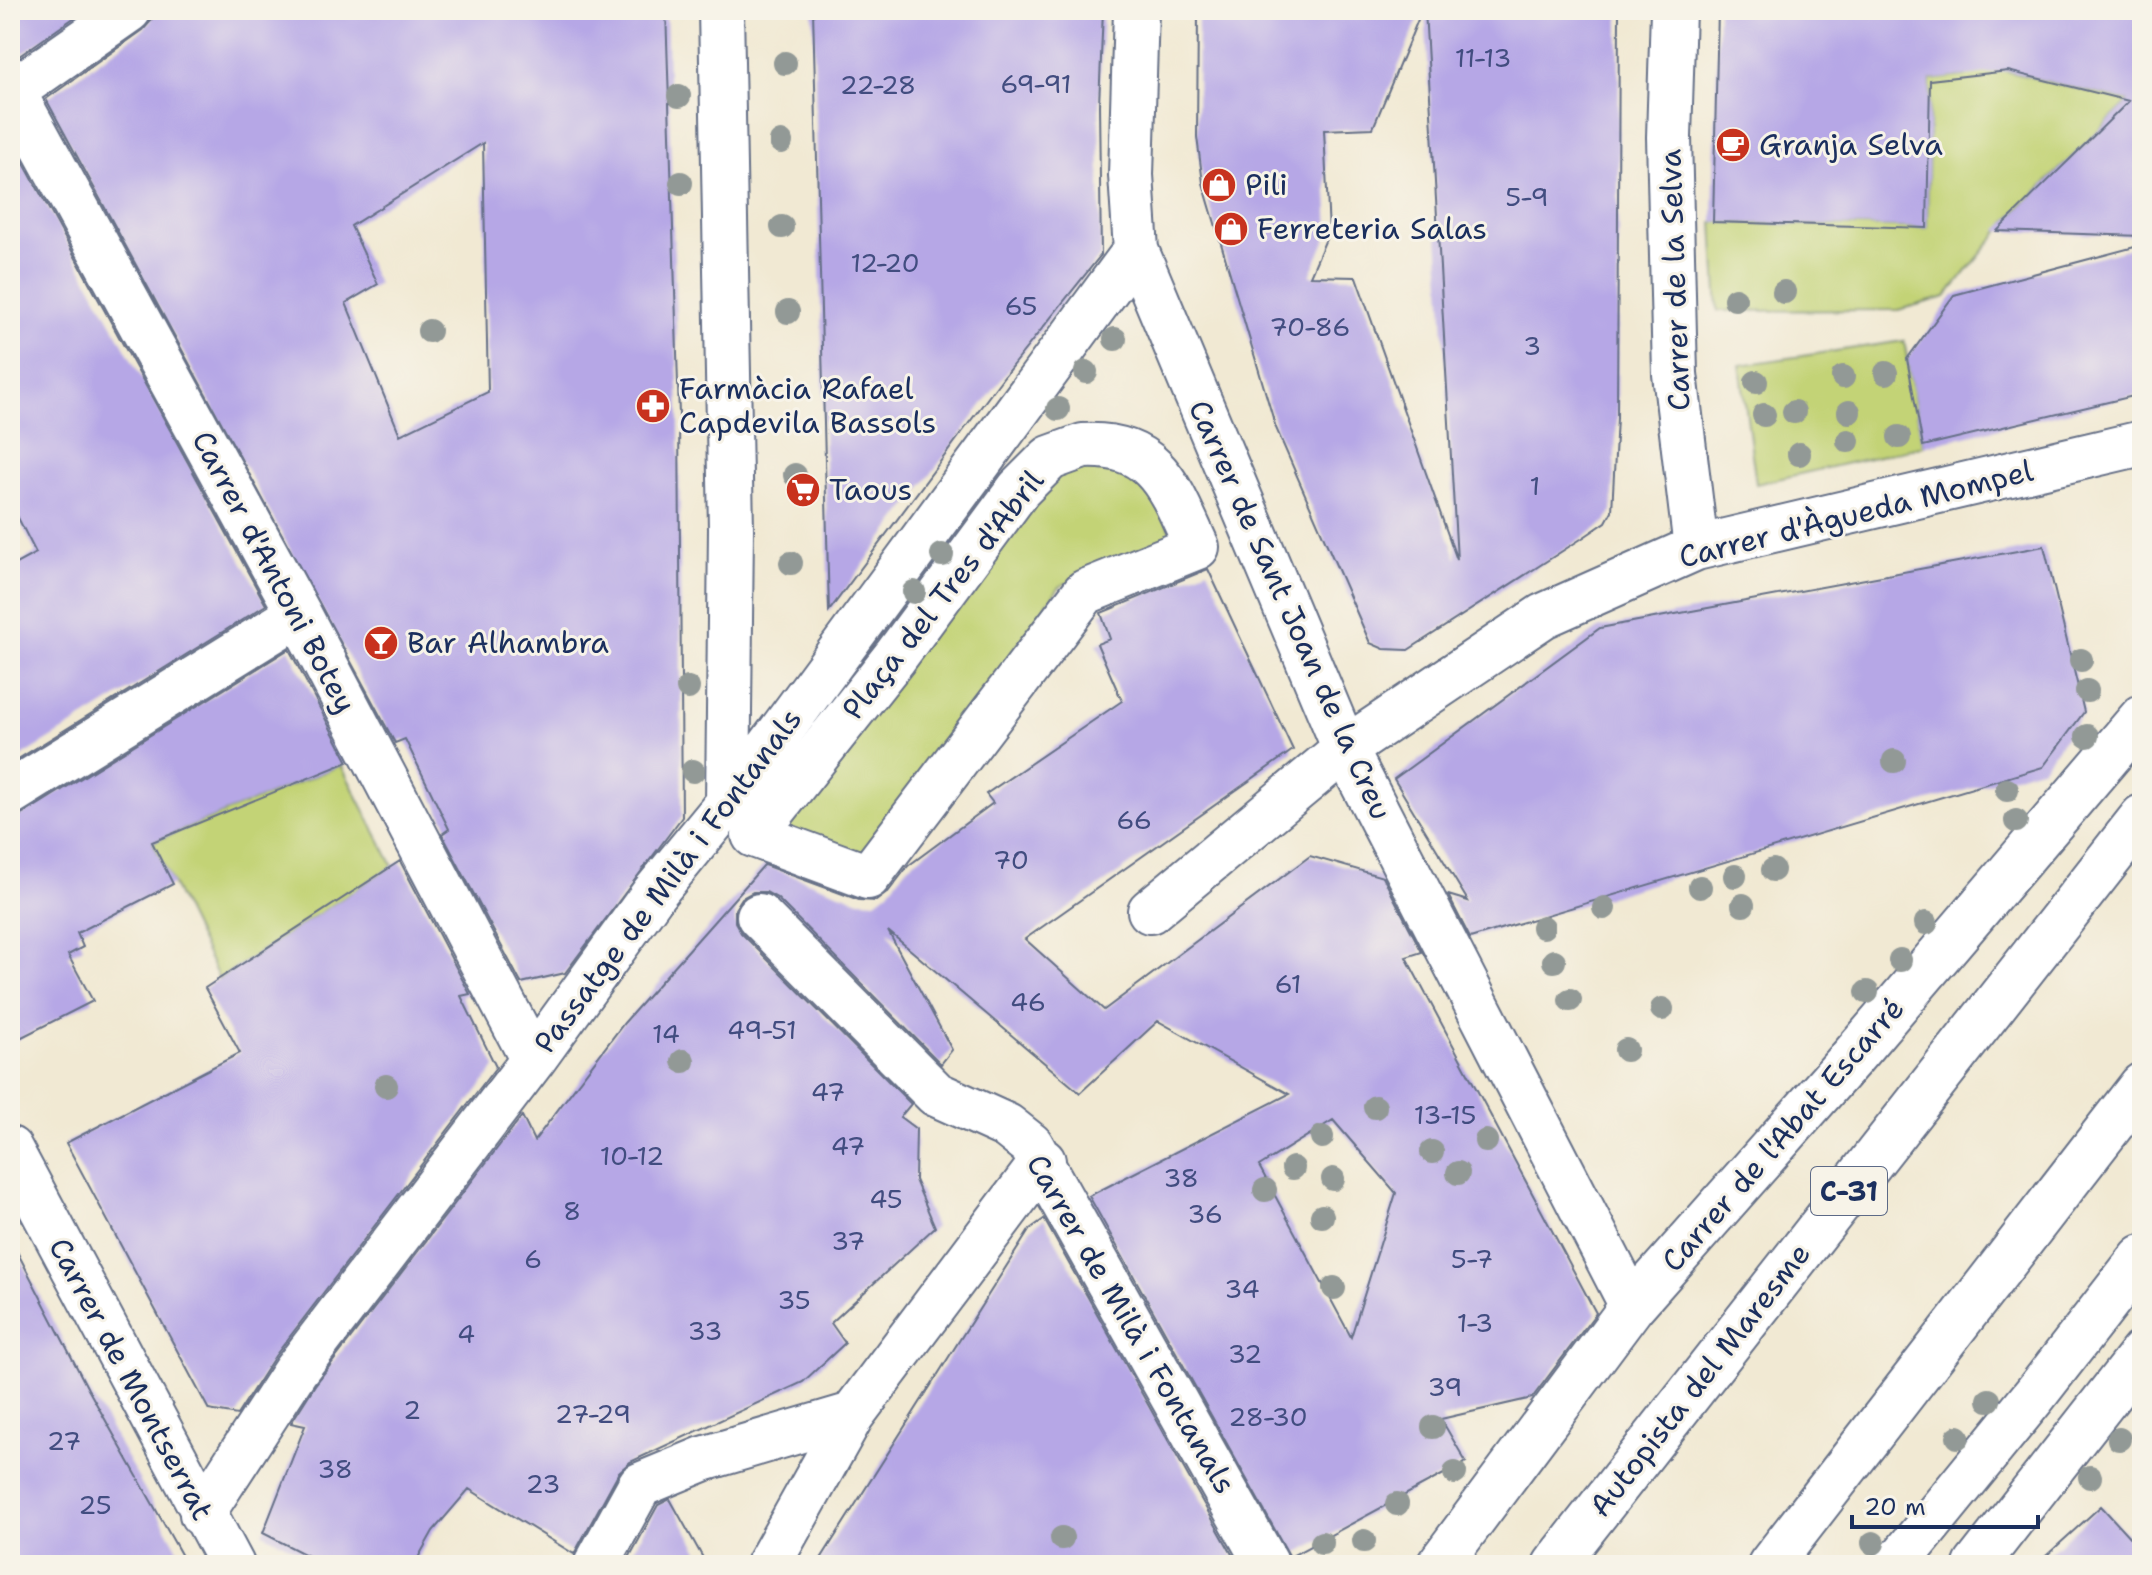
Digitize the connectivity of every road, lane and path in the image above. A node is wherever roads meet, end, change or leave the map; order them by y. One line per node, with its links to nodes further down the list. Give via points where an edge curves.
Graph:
1 (129, 10): 5 (main road)
2 (721, 10): 14 (main road)
3 (1136, 10): 6 (main road, Carrer de Sant Joan de la Creu, via 1131,175)
4 (1673, 10): 8 (main road, Carrer de la Selva, via 1669,137 1675,374)
5 (12, 88): 9 (main road, Carrer d'Antoni Botey)
6 (1136, 250): 11 (main road, Carrer de Sant Joan de la Creu); 14 (main road, Passatge de Milà i Fontanals)
7 (2142, 443): 8 (main road, Carrer d'Àgueda Mompel)
8 (1696, 548): 11 (main road, Carrer d'Àgueda Mompel, via 1543,616)
9 (299, 614): 12 (main road); 17 (main road, Carrer d'Antoni Botey)
10 (2142, 717): 22 (main road, Carrer de l'Abat Escarré)
11 (1345, 749): 15 (main road, Carrer d'Àgueda Mompel); 22 (main road, Carrer de Sant Joan de la Creu)
12 (10, 793)
13 (2142, 817): 31 (main road, Autopista del Maresme / C-31)
14 (741, 819): 14 (main road, Plaça del Tres d'Abril, via 868,877 1085,592 1197,547 1149,461 1114,446 1083,446 1059,453 1033,473 895,657); 17 (main road, Passatge de Milà i Fontanals, via 654,893)
15 (1150, 911)
16 (759, 916): 20 (main road, Carrer de Milà i Fontanals, via 936,1094 1007,1126)
17 (533, 1060): 25 (main road, Passatge de Milà i Fontanals, via 295,1371)
18 (2142, 1085): 32 (main road)
19 (10, 1149): 25 (main road, Carrer de Montserrat)
20 (1043, 1161): 24 (main road); 29 (main road, Carrer de Milà i Fontanals)
21 (2142, 1257): 33 (main road)
22 (1632, 1306): 30 (main road, Carrer de l'Abat Escarré)
23 (2142, 1353): 34 (main road)
24 (852, 1415): 27 (main road, via 703,1459 640,1485); 28 (main road)
25 (202, 1514): 26 (main road, Carrer de Montserrat)
26 (232, 1565)
27 (596, 1565)
28 (768, 1565)
29 (1267, 1565)
30 (1439, 1565)
31 (1555, 1565)
32 (1770, 1565)
33 (1896, 1565)
34 (1976, 1565)

